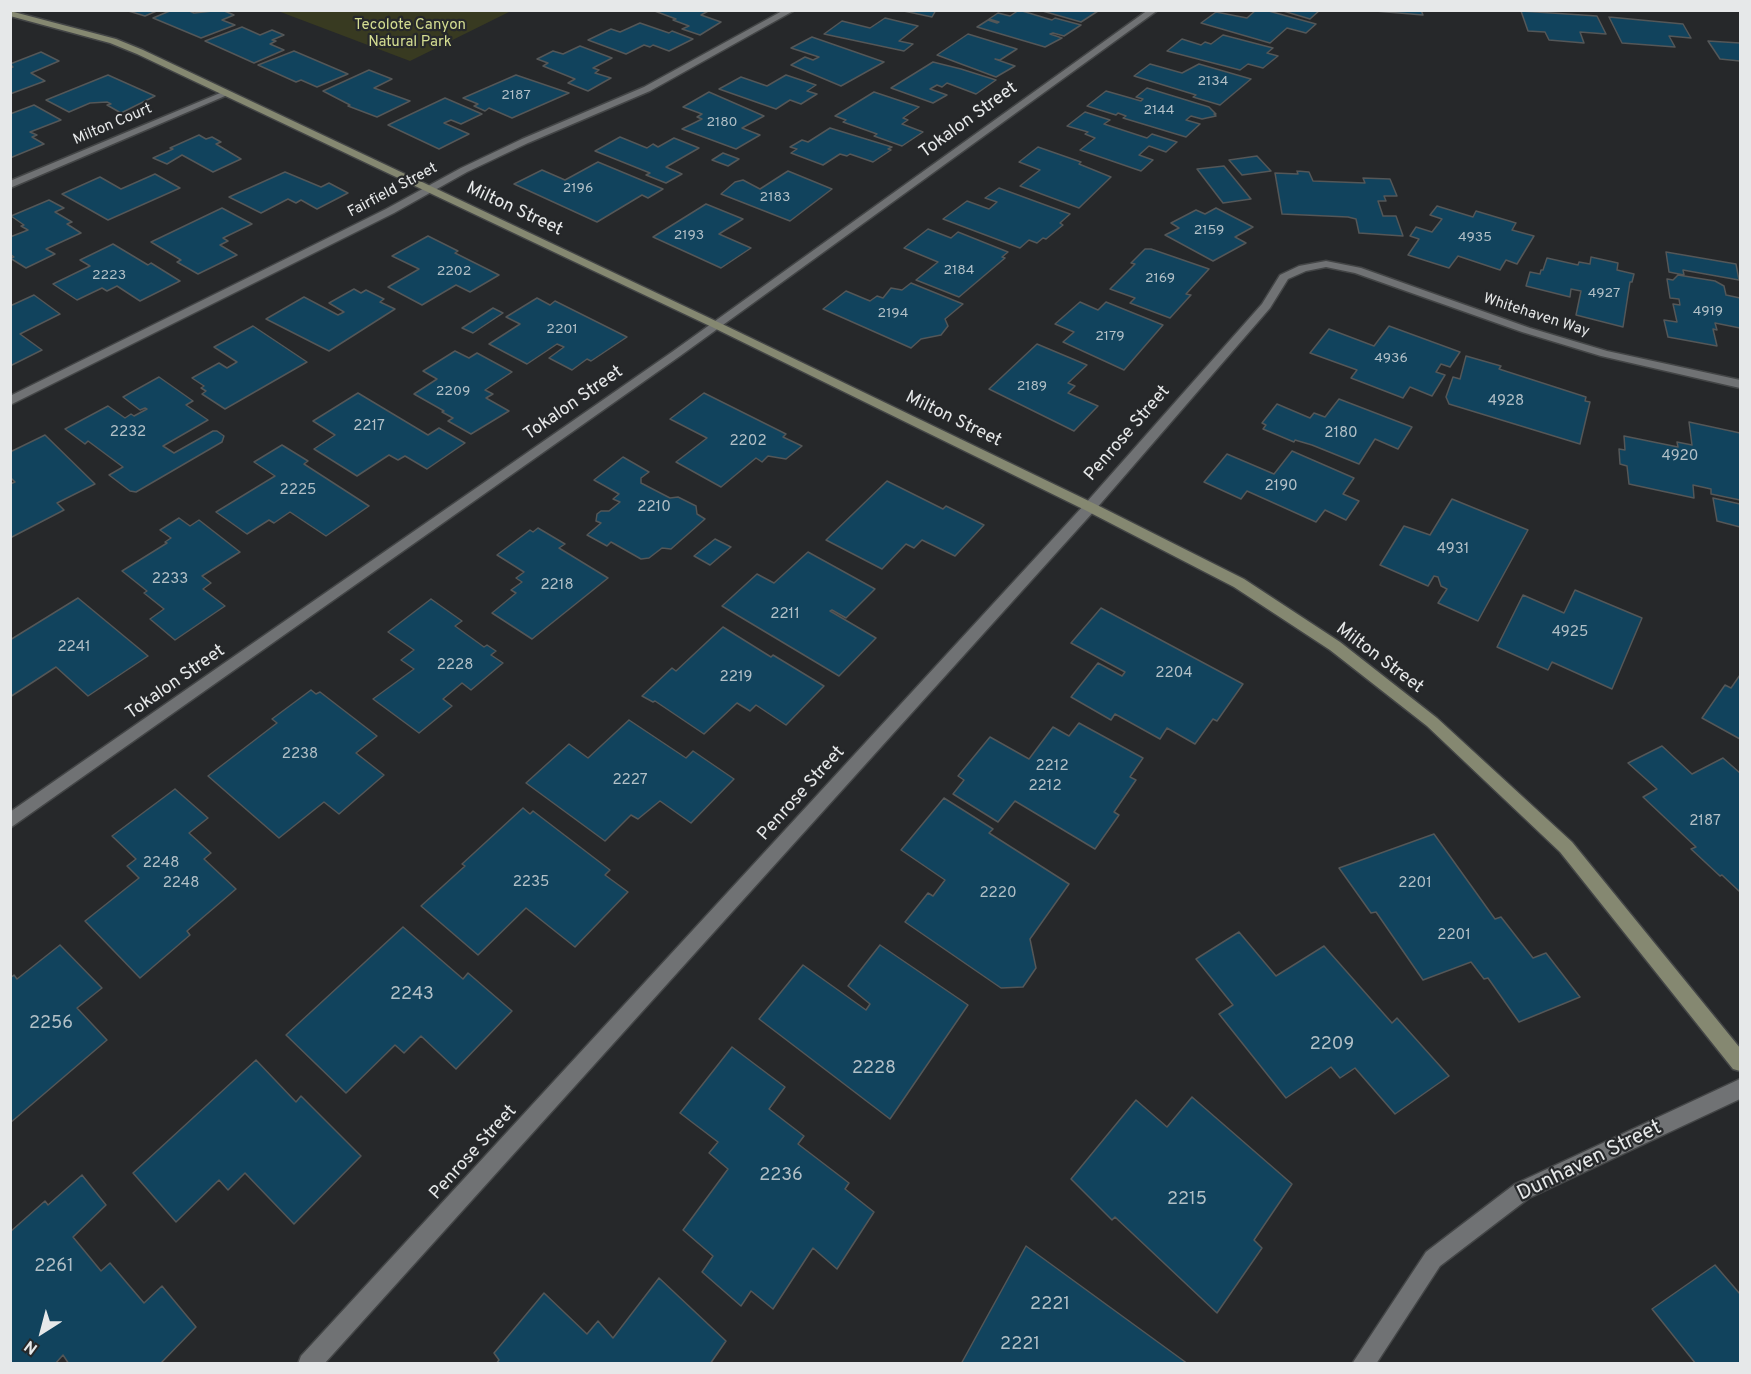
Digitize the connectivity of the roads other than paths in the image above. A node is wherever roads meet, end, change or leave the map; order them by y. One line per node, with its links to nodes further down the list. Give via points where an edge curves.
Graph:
1 (791, 10): 6 (street, Fairfield Street, via 647,89 525,141)
2 (1154, 10): 8 (street, Tokalon Street)
3 (10, 13): 4 (main road, Milton Street, via 112,41)
4 (228, 93): 5 (street, Milton Court); 6 (main road, Milton Street)
5 (10, 185)
6 (430, 190): 8 (main road, Milton Street); 10 (street, Fairfield Street)
7 (1326, 264): 9 (street, Whitehaven Way, via 1357,270 1605,354); 11 (street, Penrose Street, via 1284,276 1266,306)
8 (716, 326): 11 (main road, Milton Street); 12 (street, Tokalon Street)
9 (1740, 384)
10 (10, 401)
11 (1090, 507): 13 (main road, Milton Street, via 1239,583 1335,646 1432,722 1566,847); 15 (street, Penrose Street)
12 (10, 821)
13 (1740, 1062)
14 (1740, 1089): 16 (street, Dunhaven Street, via 1522,1191 1434,1259)
15 (309, 1364)
16 (1363, 1364)

